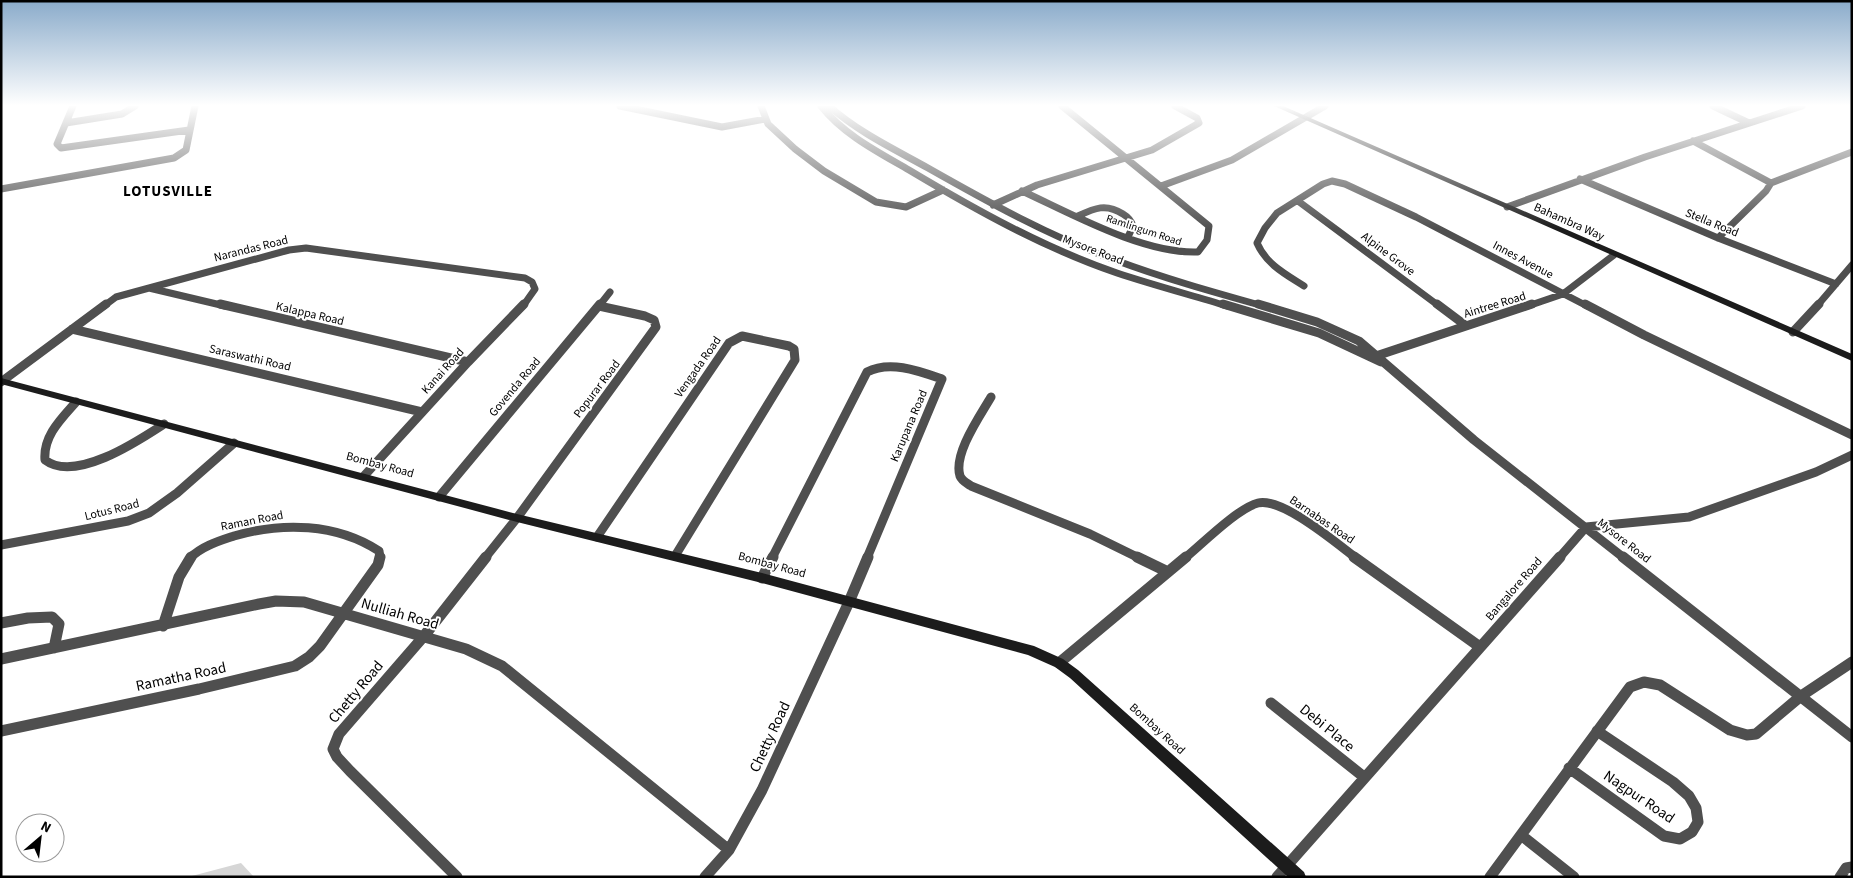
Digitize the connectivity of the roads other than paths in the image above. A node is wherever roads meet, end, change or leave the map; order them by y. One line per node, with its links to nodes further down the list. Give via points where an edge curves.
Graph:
1 (186, 147): 16 (street, via 174,158)
2 (792, 147): 17 (street, via 876,202 906,207)
3 (870, 147): 17 (street, Mysore Road)
4 (890, 147): 20 (street, Mysore Road)
5 (1111, 147): 12 (street, Ramlingum Road)
6 (1158, 147): 12 (street)
7 (1253, 147): 15 (street, via 1221,165)
8 (1370, 147): 21 (street, Bahambra Way)
9 (1675, 147): 13 (street)
10 (1704, 147): 14 (street)
11 (1852, 152): 14 (street)
12 (1126, 159): 15 (street, Ramlingum Road); 18 (street)
13 (1580, 179): 21 (street); 24 (street, Stella Road)
14 (1771, 184): 24 (street)
15 (1161, 186): 23 (street, Ramlingum Road, via 1209,226 1211,231 1204,245 1198,252 1186,254)
16 (1, 189)
17 (943, 190): 37 (street, Mysore Road, via 1003,224 1085,261 1319,333)
18 (1022, 191): 20 (street); 22 (street, Ramlingum Road)
19 (1298, 201): 29 (street, Innes Avenue, via 1271,218 1257,243 1271,264); 32 (street, Innes Avenue, via 1328,182 1345,184 1416,217); 34 (street, Alpine Grove)
20 (993, 206): 37 (street, Mysore Road, via 1108,258 1331,327)
21 (1507, 207): 25 (street, Bahambra Way)
22 (1078, 216): 23 (street, Ramlingum Road); 23 (street, via 1099,207 1113,207 1132,222)
23 (1128, 237)
24 (1718, 238): 28 (street, Stella Road)
25 (1614, 254): 32 (street, Aintree Road); 36 (street, Bahambra Way)
26 (1852, 265): 28 (street)
27 (532, 282): 30 (street, Narandas Road, via 525,278 306,248); 39 (street, Kanai Road, via 535,289 528,300)
28 (1836, 284): 36 (street)
29 (1304, 286)
30 (148, 288): 35 (street, Narandas Road, via 116,297); 39 (street, Kalappa Road)
31 (610, 292): 33 (street, Govenda Road)
32 (1563, 294): 34 (street, Aintree Road); 45 (street, Innes Avenue)
33 (599, 306): 49 (street, Govenda Road); 50 (street, Popurar Road, via 645,316 654,320 656,327)
34 (1465, 325): 37 (street, Aintree Road)
35 (72, 329): 40 (street, Narandas Road); 43 (street, Saraswathi Road)
36 (1792, 332): 38 (street, Bahambra Way)
37 (1378, 358): 51 (street, Mysore Road, via 1474,440)
38 (1852, 358)
39 (468, 362): 43 (street, Kanai Road)
40 (2, 381): 42 (street, Bombay Road)
41 (991, 397): 55 (street, via 962,453 959,472 963,481)
42 (76, 402): 44 (street, Bombay Road); 44 (street, via 62,418 44,450 45,460 54,466 107,458)
43 (422, 412): 48 (street, Kanai Road)
44 (164, 424): 46 (street, Bombay Road)
45 (1852, 434)
46 (234, 443): 48 (street, Bombay Road); 53 (street, Lotus Road, via 149,513 128,521)
47 (1852, 455): 51 (street, via 1816,472 1689,517)
48 (364, 476): 49 (street, Bombay Road)
49 (439, 497): 50 (street, Bombay Road)
50 (517, 518): 52 (street, Bombay Road); 61 (street, Chetty Road)
51 (1586, 527): 62 (street, Bangalore Road); 67 (street, Mysore Road)
52 (596, 537): 54 (street, Bombay Road); 54 (street, Vengada Road, via 729,343 742,336 789,346 794,349 795,360)
53 (1, 545)
54 (674, 556): 56 (street, Bombay Road)
55 (1168, 572): 62 (street, Barnabas Road, via 1252,504 1267,502 1289,510); 65 (street, Barnabas Road)
56 (762, 578): 57 (street, Bombay Road); 57 (street, Karupana Road, via 867,372 881,366 942,379)
57 (849, 602): 65 (street, Bombay Road, via 1030,650); 75 (street, Chetty Road, via 762,790)
58 (344, 614): 60 (street, Nulliah Road, via 304,602 276,601); 60 (street, Raman Road, via 378,565 379,551 328,532 293,526 216,541 194,554 182,571); 61 (street, Nulliah Road); 69 (street, Ramatha Road, via 310,657 295,666 199,690)
59 (1, 623): 63 (street, via 52,617 59,624)
60 (163, 626): 63 (street, Nulliah Road)
61 (424, 636): 75 (street, Nulliah Road, via 484,656 502,666); 78 (street, Chetty Road, via 346,725 333,749 350,771)
62 (1480, 646): 73 (street, Bangalore Road)
63 (54, 648): 64 (street, Nulliah Road)
64 (1, 659)
65 (1059, 662): 76 (street, Bombay Road)
66 (1852, 662): 67 (street)
67 (1802, 696): 70 (street, via 1762,731 1747,735 1719,724 1660,685 1644,682 1630,687); 71 (street, Mysore Road)
68 (1272, 703): 73 (street, Debi Place)
69 (1, 731)
70 (1597, 731): 72 (street); 72 (street, Nagpur Road, via 1674,782 1689,796 1698,814 1698,822 1692,832 1680,839 1664,836)
71 (1852, 737)
72 (1569, 768): 74 (street)
73 (1364, 777): 76 (street, Bangalore Road)
74 (1521, 834): 82 (street); 83 (street)
75 (729, 850): 79 (street, Chetty Road)
76 (1286, 865): 80 (street, Bangalore Road); 81 (street, Bombay Road)
77 (1852, 867): 84 (street, via 1846,868)
78 (457, 877)
79 (705, 877)
80 (1277, 877)
81 (1300, 877)
82 (1490, 877)
83 (1574, 877)
84 (1840, 877)

